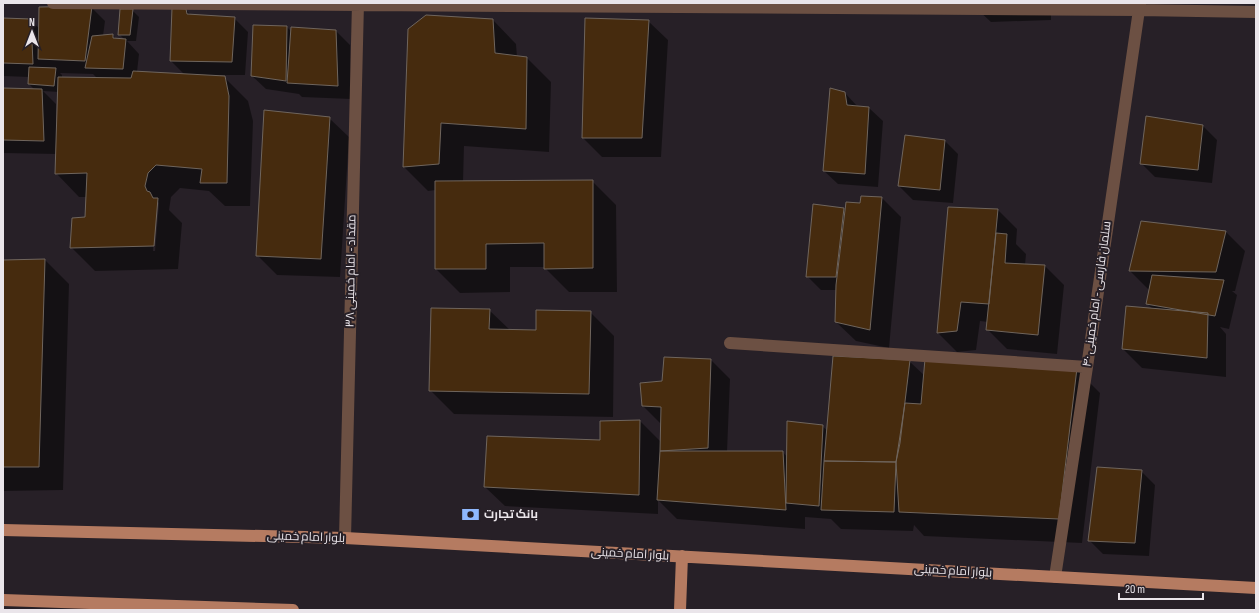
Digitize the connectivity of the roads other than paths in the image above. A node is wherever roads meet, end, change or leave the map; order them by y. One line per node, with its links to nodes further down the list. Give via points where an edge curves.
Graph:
1 (53, 3): 2 (street)
2 (130, 3): 3 (street)
3 (358, 4): 4 (street); 10 (street, مقداد - امام خمینی ۳۸)
4 (937, 6): 5 (street)
5 (1139, 6): 6 (street); 8 (street, سلمان فارسی - امام خمینی ۴۰)
6 (1256, 12)
7 (730, 343): 8 (street)
8 (1087, 366): 12 (street, سلمان فارسی - امام خمینی ۴۰)
9 (3, 530): 10 (main road, بلوار امام خمینی)
10 (345, 538): 11 (main road, بلوار امام خمینی)
11 (682, 556): 12 (main road, بلوار امام خمینی); 17 (main road)
12 (1055, 577): 13 (main road, بلوار امام خمینی)
13 (1256, 588)
14 (3, 600): 15 (main road)
15 (218, 609): 16 (main road)
16 (293, 610)
17 (680, 610)

